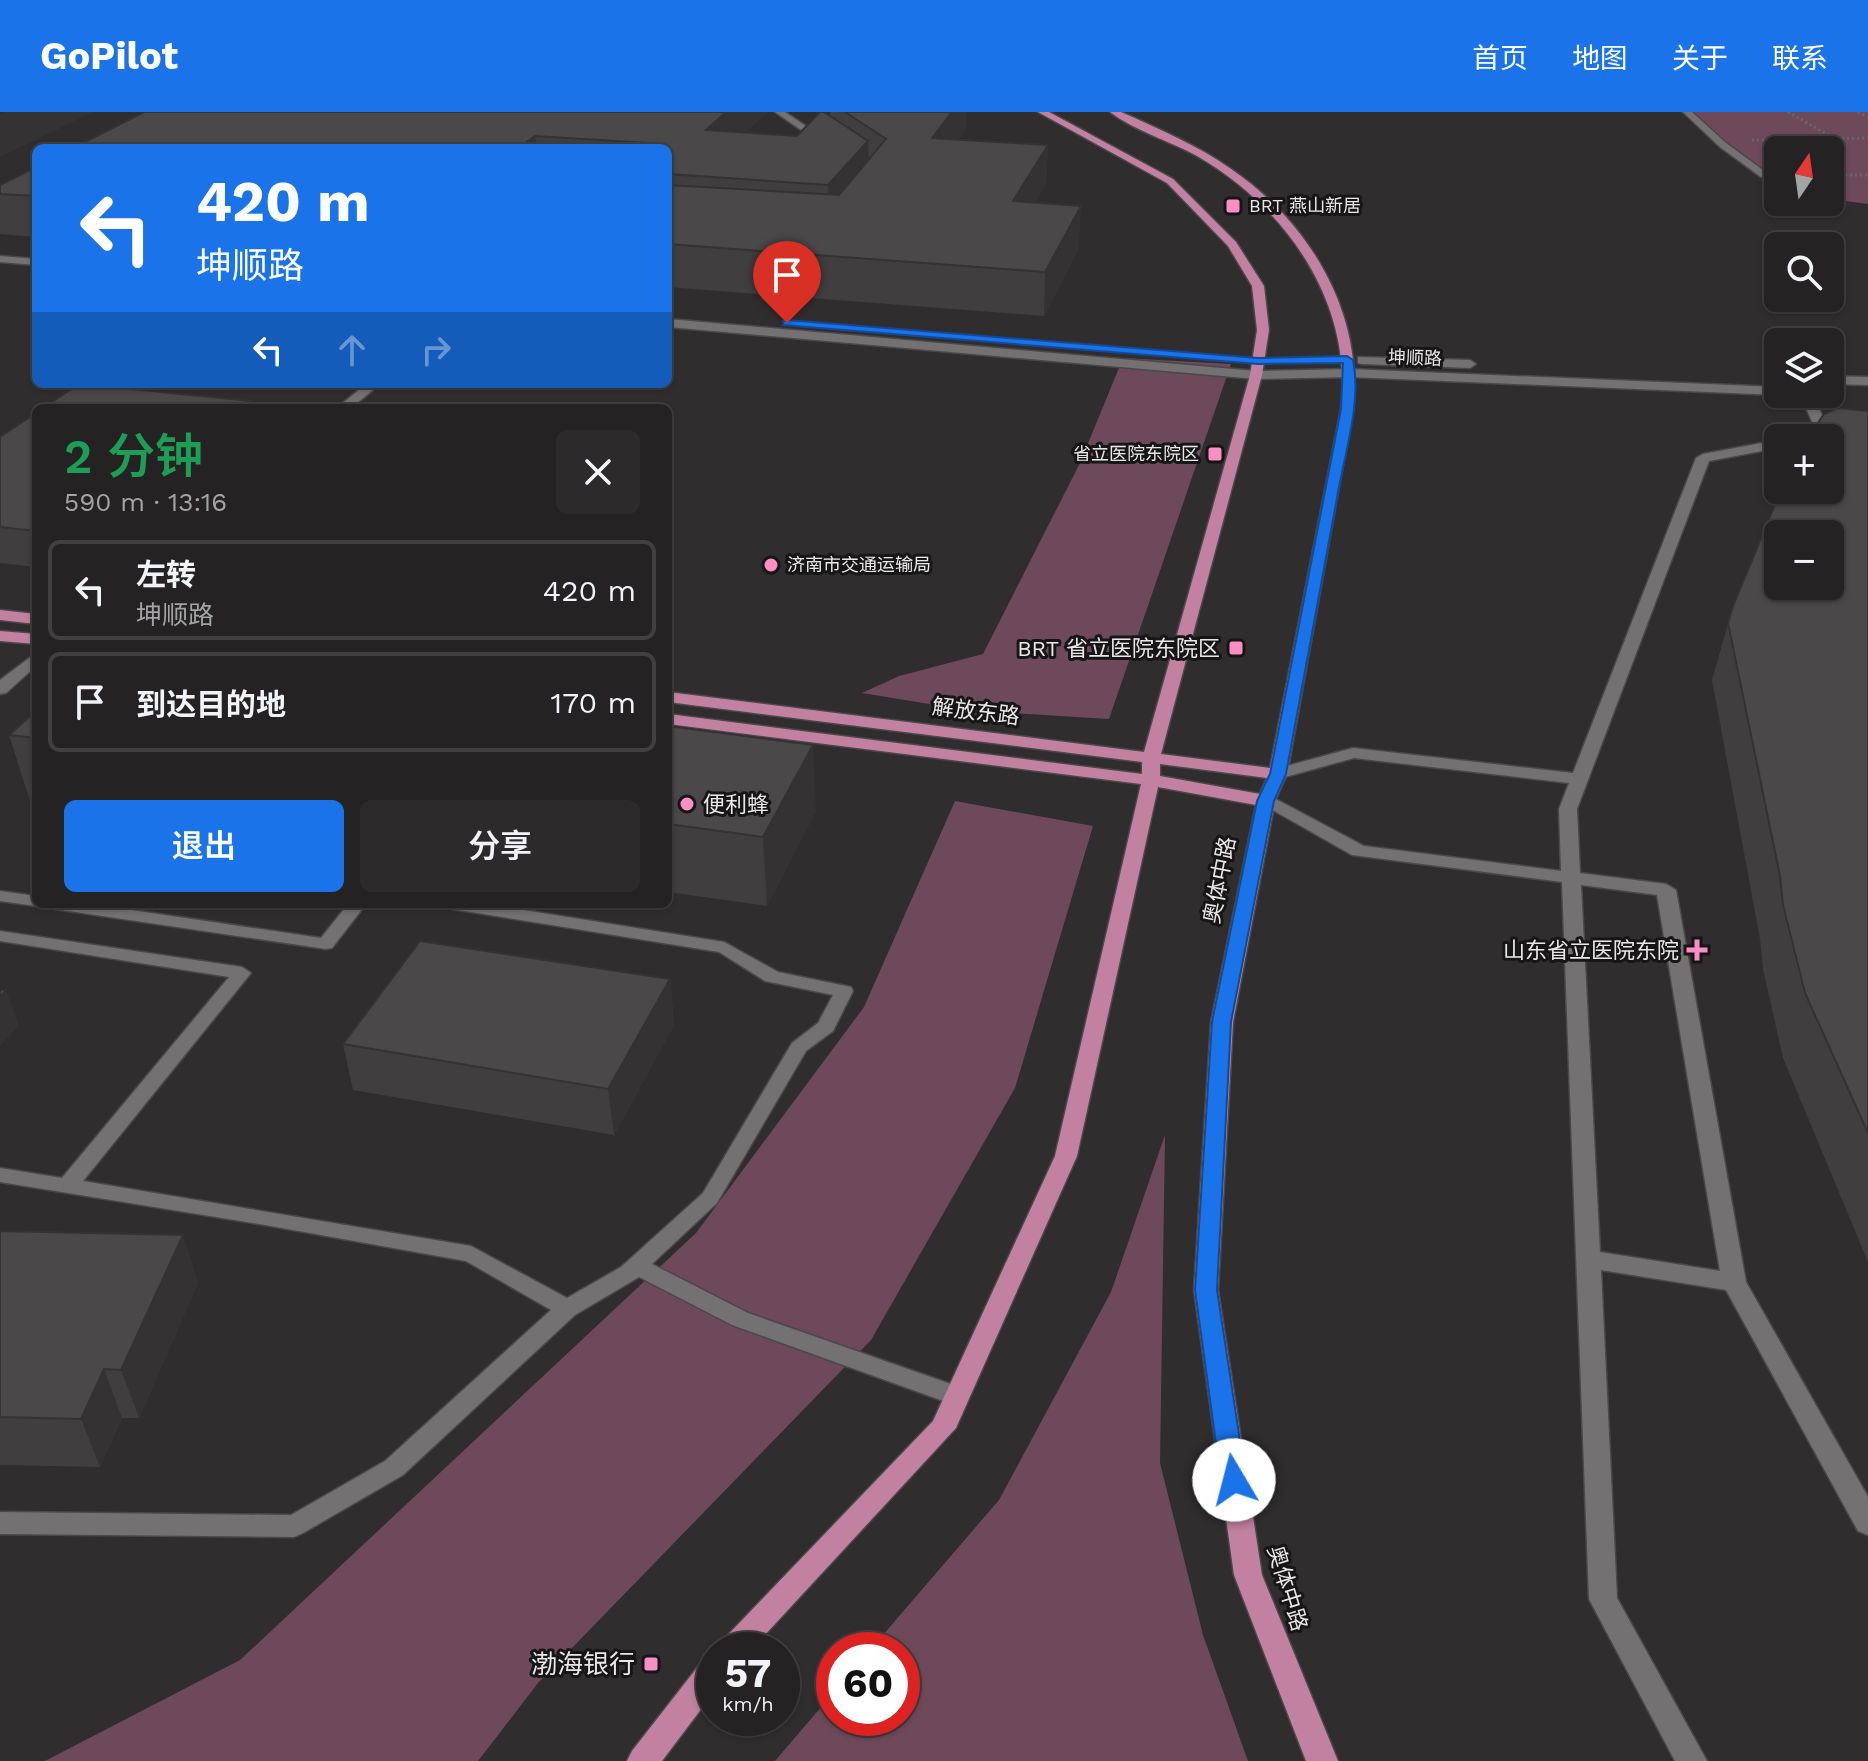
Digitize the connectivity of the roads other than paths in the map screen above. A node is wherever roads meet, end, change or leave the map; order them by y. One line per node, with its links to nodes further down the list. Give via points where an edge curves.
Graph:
1 (779, 112): 5 (street)
2 (1042, 112): 14 (main road, via 1170,181 1232,244 1258,286 1263,330)
3 (1114, 112): 13 (main road, 奥体中路, via 1229,172 1290,225 1336,307)
4 (1687, 112): 6 (street)
5 (842, 153)
6 (1764, 175)
7 (0, 259): 8 (street)
8 (32, 262)
9 (0, 267): 10 (street)
10 (32, 270)
11 (672, 314): 14 (street, 坤顺路)
12 (672, 323): 14 (street, 坤顺路)
13 (1349, 366): 14 (street, 坤顺路); 15 (street, 坤顺路); 19 (street, 坤顺路); 33 (main road, 奥体中路, via 1344,425)
14 (1257, 368): 32 (main road)
15 (1764, 378)
16 (1844, 380): 17 (street)
17 (1868, 381)
18 (369, 388): 22 (street)
19 (1764, 390)
20 (1844, 393): 21 (street)
21 (1868, 393)
22 (348, 404)
23 (1764, 447): 34 (street, via 1703,458)
24 (0, 615): 25 (main road)
25 (32, 619)
26 (0, 636): 27 (main road)
27 (32, 639)
28 (32, 661): 29 (street)
29 (0, 689)
30 (672, 698): 32 (main road, 解放东路)
31 (672, 719): 32 (main road, 解放东路)
32 (1151, 769): 33 (main road, 解放东路); 35 (main road, 解放东路); 49 (main road, via 1066,1156)
33 (1278, 774): 34 (street, via 1353,753); 35 (main road, 奥体中路)
34 (1580, 779): 36 (street, via 1568,809)
35 (1266, 801): 36 (street, via 1359,851); 55 (main road, 奥体中路, via 1222,1022 1206,1290 1248,1575)
36 (1571, 878): 45 (street); 47 (street, via 1666,890)
37 (0, 896): 38 (lane)
38 (32, 900)
39 (82, 908): 40 (lane, via 326,944)
40 (354, 908)
41 (477, 908): 46 (lane, via 724,947 772,977 844,991 826,1027 799,1047 710,1198)
42 (0, 936): 44 (lane, via 242,973)
43 (0, 1175): 44 (lane)
44 (67, 1186): 48 (lane, via 471,1254)
45 (1589, 1259): 47 (street); 56 (street, via 1603,1599)
46 (636, 1266): 48 (lane); 49 (lane, via 740,1319)
47 (1734, 1282): 51 (street)
48 (567, 1309): 50 (lane, via 394,1468 294,1526)
49 (957, 1396): 52 (main road, via 943,1428)
50 (0, 1523)
51 (1868, 1523)
52 (749, 1632)
53 (696, 1692): 54 (main road)
54 (643, 1761)
55 (1322, 1761)
56 (1691, 1761)

